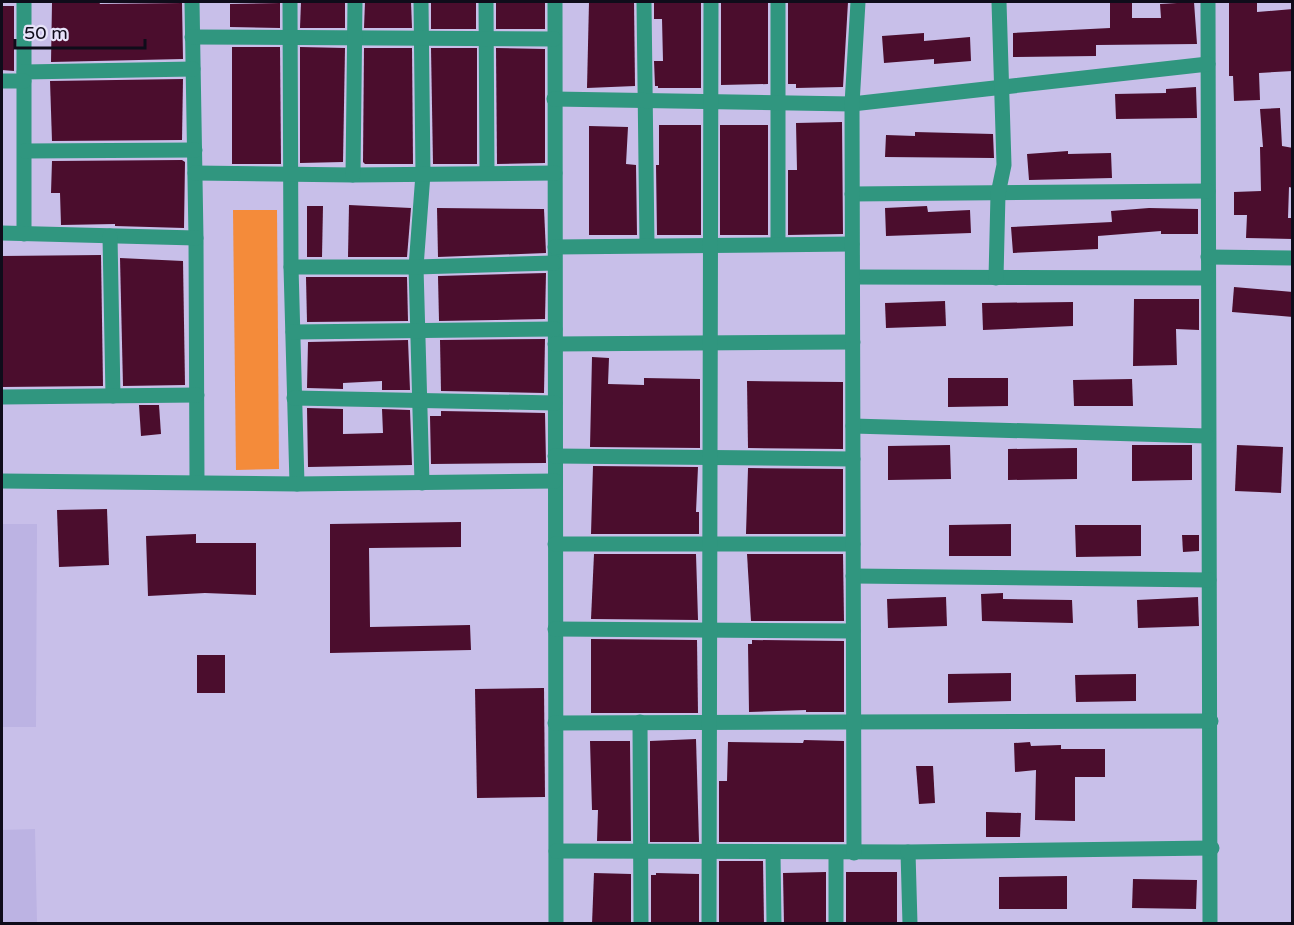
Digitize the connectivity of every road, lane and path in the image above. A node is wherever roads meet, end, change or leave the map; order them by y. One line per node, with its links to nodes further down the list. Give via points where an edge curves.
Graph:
1 (24, 2): 22 (street)
2 (192, 2): 14 (street)
3 (290, 2): 17 (street)
4 (355, 2): 18 (street)
5 (421, 2): 15 (street)
6 (486, 2): 16 (street)
7 (555, 2): 19 (street)
8 (644, 2): 26 (street)
9 (711, 2): 27 (street)
10 (778, 2): 28 (street)
11 (858, 2): 29 (street)
12 (999, 2): 24 (street)
13 (1208, 2): 20 (street)
14 (192, 37): 17 (street); 21 (street)
15 (420, 37): 16 (street); 18 (street); 36 (street)
16 (485, 37): 19 (street); 32 (street)
17 (290, 38): 18 (street); 35 (street)
18 (355, 38): 37 (street)
19 (554, 39): 25 (street)
20 (1208, 64): 24 (street); 38 (street)
21 (193, 69): 22 (street); 30 (street)
22 (24, 76): 23 (street); 31 (street)
23 (2, 81)
24 (1002, 87): 29 (street); 40 (street, via 1004,165)
25 (554, 99): 26 (street); 34 (street)
26 (644, 100): 27 (street); 48 (street)
27 (711, 100): 28 (street); 45 (street)
28 (778, 102): 29 (street); 46 (street)
29 (852, 104): 39 (street)
30 (195, 150): 31 (street); 33 (street)
31 (25, 151): 42 (street)
32 (487, 172): 34 (street); 36 (street)
33 (195, 173): 35 (street); 44 (street)
34 (555, 173): 49 (street)
35 (290, 174): 37 (street); 53 (street)
36 (423, 174): 37 (street); 54 (street)
37 (353, 176)
38 (1208, 191): 40 (street); 50 (street)
39 (852, 194): 40 (street); 47 (street)
40 (998, 194): 56 (street)
41 (2, 234): 42 (street)
42 (24, 234): 43 (street)
43 (110, 236): 44 (street); 64 (street)
44 (196, 238): 63 (street)
45 (712, 244): 46 (street); 48 (street); 61 (street)
46 (778, 244): 47 (street)
47 (852, 244): 55 (street)
48 (647, 245): 49 (street)
49 (555, 247): 52 (street)
50 (1208, 256): 51 (street); 57 (street)
51 (1293, 258)
52 (554, 263): 54 (street); 60 (street)
53 (291, 267): 54 (street); 58 (street)
54 (416, 267): 59 (street)
55 (853, 277): 56 (street); 62 (street)
56 (996, 278): 57 (street)
57 (1207, 278): 70 (street)
58 (293, 332): 59 (street); 66 (street)
59 (417, 332): 60 (street); 67 (street)
60 (555, 336): 61 (street); 68 (street)
61 (709, 342): 62 (street); 72 (street)
62 (853, 342): 69 (street)
63 (197, 395): 64 (street); 76 (street)
64 (113, 396): 65 (street)
65 (2, 397)
66 (294, 398): 67 (street); 78 (street)
67 (419, 399): 68 (street); 77 (street)
68 (555, 403): 71 (street)
69 (853, 426): 70 (street); 73 (street)
70 (1207, 436): 83 (street)
71 (555, 456): 72 (street); 75 (street)
72 (710, 457): 73 (street); 79 (street)
73 (853, 459): 81 (street)
74 (2, 481): 76 (street)
75 (555, 481): 77 (street); 80 (street)
76 (197, 482): 78 (street)
77 (422, 483): 78 (street)
78 (297, 484)
79 (711, 543): 80 (street); 81 (street); 85 (street)
80 (555, 544): 84 (street)
81 (853, 544): 82 (street)
82 (853, 576): 83 (street); 86 (street)
83 (1209, 580): 88 (street)
84 (555, 629): 85 (street); 91 (street)
85 (711, 631): 86 (street); 90 (street)
86 (853, 631): 87 (street)
87 (853, 720): 88 (street); 90 (street); 99 (street)
88 (1211, 721): 92 (street)
89 (640, 722): 90 (street); 91 (street); 93 (street)
90 (709, 722): 95 (street)
91 (555, 723): 94 (street)
92 (1212, 848): 96 (street); 106 (street)
93 (642, 850): 94 (street); 95 (street); 101 (street)
94 (556, 851): 100 (street)
95 (710, 852): 97 (street); 102 (street)
96 (908, 852): 99 (street); 105 (street)
97 (773, 853): 98 (street); 103 (street)
98 (836, 853): 99 (street); 104 (street)
99 (854, 853)
100 (556, 924)
101 (641, 924)
102 (709, 924)
103 (774, 924)
104 (836, 924)
105 (910, 924)
106 (1210, 924)

